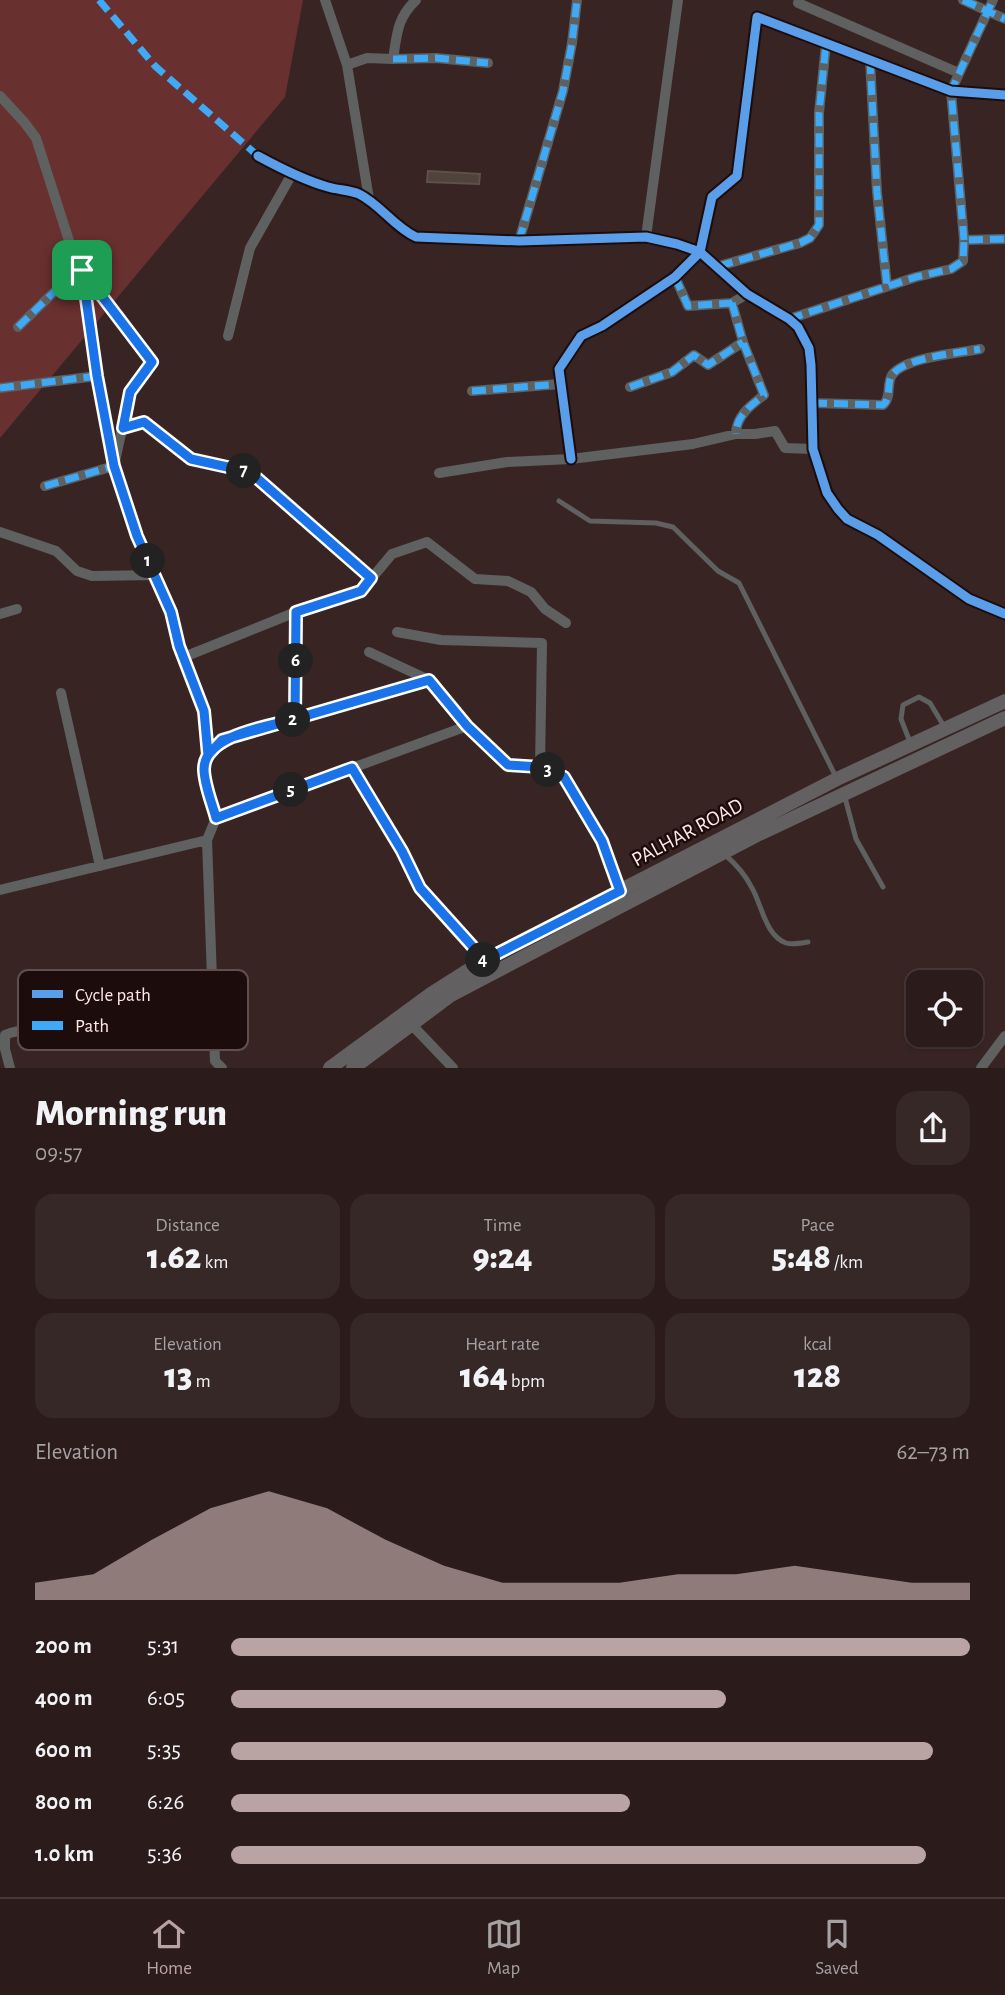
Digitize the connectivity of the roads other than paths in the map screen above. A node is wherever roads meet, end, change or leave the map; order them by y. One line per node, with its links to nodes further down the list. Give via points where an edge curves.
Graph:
1 (325, 0): 14 (street)
2 (416, 0): 11 (street, via 400,20)
3 (577, 0): 25 (street, via 563,92)
4 (678, 0): 22 (street)
5 (963, 0): 8 (street)
6 (993, 0): 8 (street)
7 (798, 3): 15 (street)
8 (987, 12): 9 (street); 15 (street)
9 (1005, 19)
10 (826, 44): 12 (street); 26 (street, via 757,17 737,176 712,197); 27 (street, via 819,113 819,225 800,243)
11 (393, 59): 13 (street); 14 (street, via 367,58)
12 (870, 60): 16 (street); 30 (street)
13 (488, 63)
14 (347, 65): 21 (street)
15 (959, 73): 16 (street)
16 (951, 91): 17 (street); 24 (street)
17 (1005, 95)
18 (0, 96): 28 (street, via 36,138)
19 (258, 156): 20 (street)
20 (292, 174): 21 (street); 35 (street, via 250,248)
21 (369, 199): 25 (street, via 404,232 416,237)
22 (646, 237): 25 (street); 26 (street)
23 (1005, 239): 24 (street)
24 (964, 240): 30 (street, via 965,257 960,265)
25 (519, 241)
26 (700, 252): 27 (street); 29 (street)
27 (719, 266): 31 (street)
28 (82, 270): 34 (street); 38 (street); 44 (street, via 152,362 130,392)
29 (675, 276): 32 (street, via 688,306); 39 (street, via 580,336 559,369)
30 (887, 286): 33 (street)
31 (747, 294): 32 (street); 33 (street)
32 (732, 303): 36 (street)
33 (789, 319): 43 (street, via 809,348)
34 (18, 327)
35 (228, 335)
36 (743, 342): 40 (street, via 709,365 694,355 672,372); 45 (street, via 764,395 736,423)
37 (980, 349): 43 (street, via 900,368 891,376 883,405)
38 (97, 376): 41 (street); 48 (street)
39 (560, 384): 42 (street); 47 (street)
40 (630, 387)
41 (0, 388)
42 (472, 391)
43 (813, 404): 46 (street)
44 (123, 428): 48 (street); 54 (street, via 144,422 191,459 250,472)
45 (736, 434): 46 (street, via 775,431 785,448); 47 (street)
46 (813, 449): 58 (street, via 827,492 847,519 878,535 969,599)
47 (571, 459): 49 (street, via 507,462)
48 (114, 466): 50 (street); 53 (street)
49 (439, 473)
50 (45, 486)
51 (559, 501): 74 (lane, via 590,521 673,527 718,571 739,583)
52 (0, 532): 53 (street, via 56,551 77,571 92,576)
53 (155, 575): 62 (street)
54 (371, 578): 56 (street, via 361,591); 59 (street, via 392,554 427,542 475,579 508,581 531,592)
55 (17, 609): 57 (street)
56 (296, 612): 62 (street); 67 (street)
57 (0, 614)
58 (1005, 614)
59 (566, 623)
60 (397, 632): 72 (street, via 440,640 542,643)
61 (369, 652): 63 (street)
62 (184, 657): 71 (street, via 204,711)
63 (429, 680): 67 (street); 68 (street)
64 (61, 692): 79 (street)
65 (1005, 701): 69 (main road, PALHAR ROAD)
66 (1005, 718): 75 (main road, PALHAR ROAD)
67 (295, 719): 71 (street, via 222,740)
68 (467, 726): 72 (street, via 508,765); 73 (street)
69 (946, 729): 70 (main road, PALHAR ROAD); 70 (lane, via 930,703 919,697 903,705 901,719)
70 (911, 745): 74 (main road, PALHAR ROAD)
71 (208, 755): 76 (street, via 204,768)
72 (540, 767): 82 (street, via 564,777 602,841)
73 (352, 768): 76 (street); 84 (street, via 420,888)
74 (836, 779): 75 (lane); 82 (main road, PALHAR ROAD)
75 (844, 793): 78 (main road, PALHAR ROAD); 80 (lane, via 856,839)
76 (216, 818): 77 (street)
77 (207, 840): 79 (street); 85 (street)
78 (724, 854): 83 (lane, via 753,889 777,936 787,943); 86 (main road, PALHAR ROAD, via 451,995)
79 (100, 866): 81 (street)
80 (883, 887)
81 (0, 891)
82 (620, 891): 84 (main road, PALHAR ROAD)
83 (808, 942)
84 (483, 961): 92 (main road, PALHAR ROAD)
85 (212, 970)
86 (411, 1024): 93 (main road, PALHAR ROAD); 94 (street)
87 (18, 1031): 90 (street, via 5,1035)
88 (1005, 1036): 95 (street)
89 (215, 1050): 91 (street, via 215,1061)
90 (10, 1068)
91 (222, 1068)
92 (330, 1068)
93 (353, 1068)
94 (453, 1068)
95 (981, 1068)

